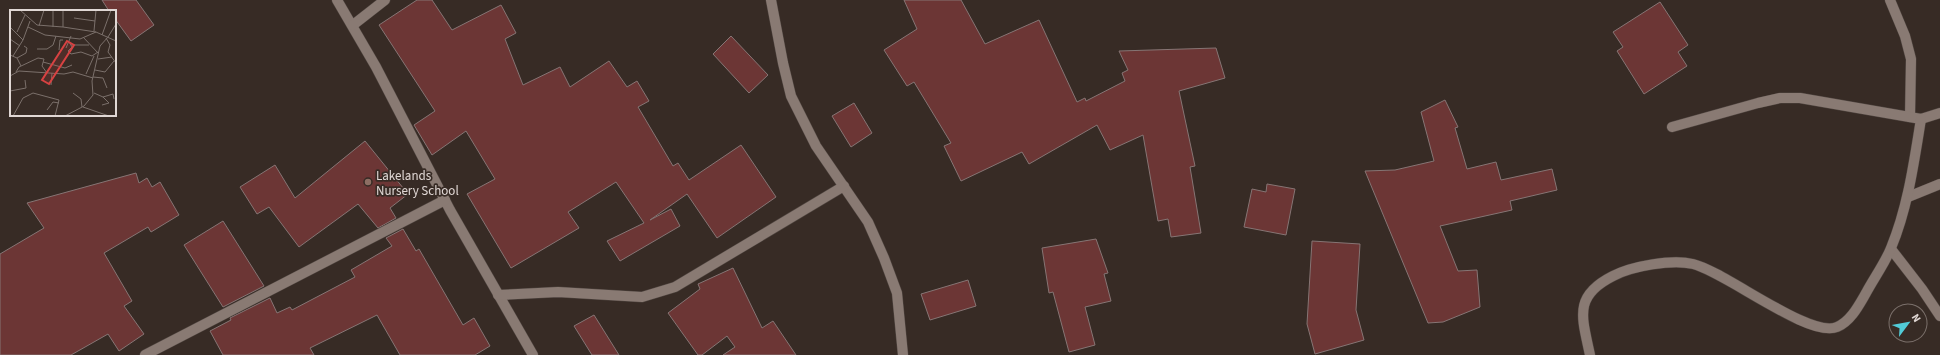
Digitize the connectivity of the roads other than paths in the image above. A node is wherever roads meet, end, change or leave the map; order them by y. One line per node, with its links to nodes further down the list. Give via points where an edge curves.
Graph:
1 (337, 0): 5 (street)
2 (385, 0): 5 (street)
3 (771, 0): 11 (street, via 782,63 791,96 816,146)
4 (1890, 0): 7 (street, via 1905,36 1911,59)
5 (353, 25): 13 (street)
6 (1940, 113): 8 (street)
7 (1910, 117): 8 (street); 9 (street, via 1800,98 1780,98)
8 (1921, 119): 12 (street)
9 (1672, 128)
10 (1940, 184): 12 (street)
11 (844, 186): 15 (street, via 675,287 642,296 558,292); 19 (street, via 868,222 897,293)
12 (1908, 197): 14 (street)
13 (445, 200): 15 (street); 17 (street)
14 (1891, 249): 16 (street); 20 (street, via 1851,315 1833,329 1814,326 1757,298 1709,269 1692,264 1676,263 1618,273 1595,286 1585,300 1584,328)
15 (498, 294): 18 (street)
16 (1940, 316)
17 (145, 355)
18 (533, 355)
19 (903, 355)
20 (1590, 355)

